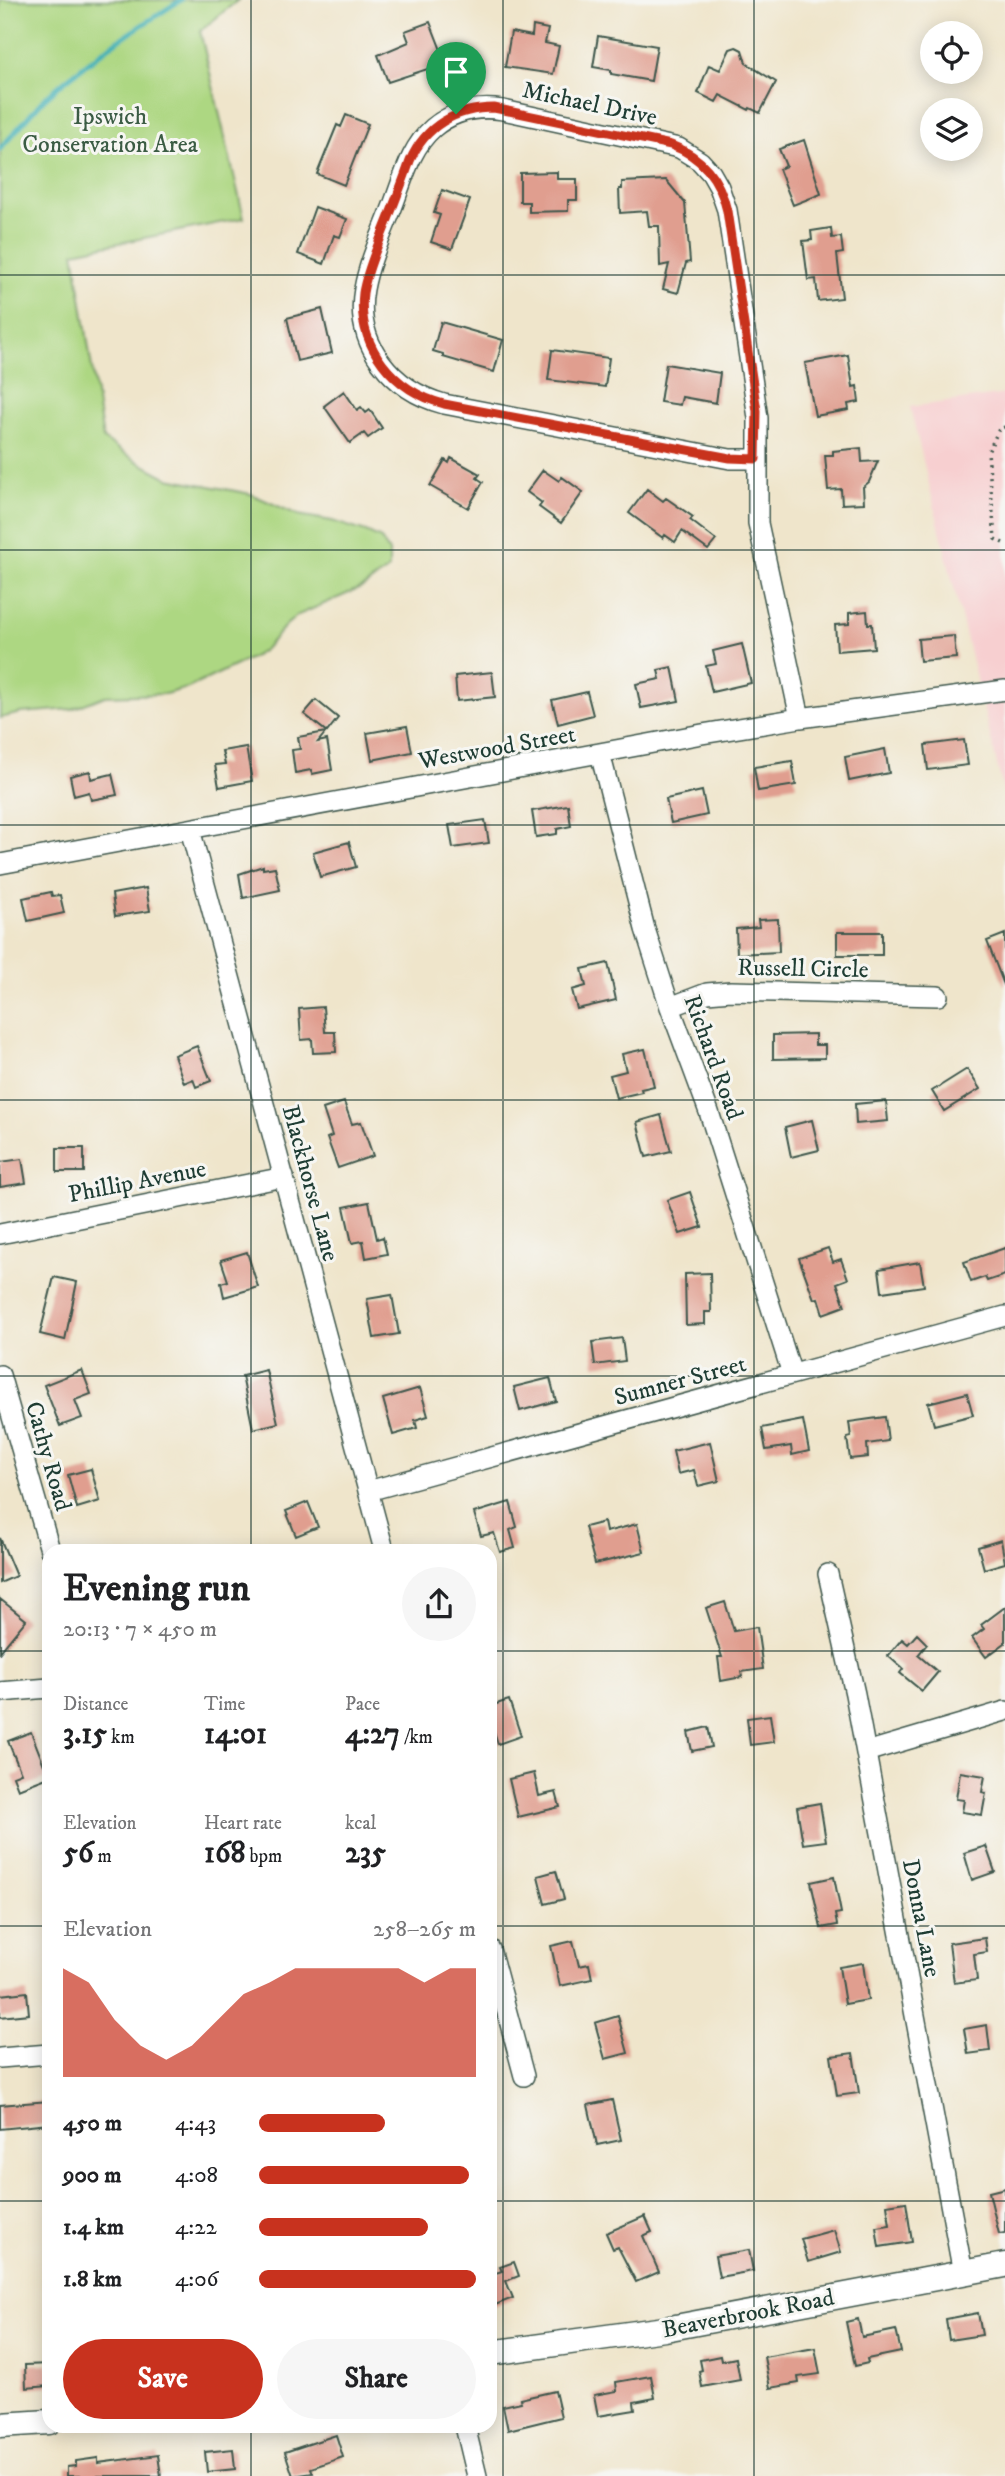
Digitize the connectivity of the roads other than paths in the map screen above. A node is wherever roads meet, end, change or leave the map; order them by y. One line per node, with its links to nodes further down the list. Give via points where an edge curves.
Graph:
1 (756, 459): 1 (street, Michael Drive, via 757,411 727,211 706,167 686,151 663,143 494,108 456,114 432,130 410,161 363,292 368,338 393,377 411,392 444,404 730,458); 3 (street, Michael Drive, via 758,523)
2 (1005, 690): 3 (street, Westwood Street)
3 (800, 718): 4 (street, Westwood Street)
4 (600, 753): 5 (street, Westwood Street); 8 (street, Richard Road, via 640,914)
5 (190, 829): 6 (street, Westwood Street); 9 (street, Blackhorse Lane)
6 (0, 864)
7 (938, 996): 8 (street, Russell Circle, via 724,991)
8 (670, 1007): 12 (street, Richard Road, via 709,1112)
9 (284, 1177): 10 (street, Phillip Avenue); 14 (street, Blackhorse Lane)
10 (0, 1234)
11 (1005, 1316): 12 (street, Sumner Street)
12 (792, 1374): 14 (street, Sumner Street)
13 (0, 1376): 15 (street, Cathy Road)
14 (368, 1491): 16 (street, Blackhorse Lane)
15 (48, 1544)
16 (382, 1544)
17 (828, 1574): 21 (street, Donna Lane)
18 (42, 1689): 19 (street)
19 (0, 1692)
20 (1005, 1711): 21 (street)
21 (866, 1752): 27 (street, Donna Lane)
22 (497, 1975): 25 (street)
23 (42, 2055): 24 (street)
24 (0, 2058)
25 (524, 2076)
26 (1005, 2265): 27 (street, Beaverbrook Road)
27 (964, 2273): 28 (street, Beaverbrook Road, via 623,2336)
28 (497, 2352)
29 (42, 2422): 30 (street)
30 (0, 2425)
31 (467, 2433): 32 (street)
32 (477, 2476)

